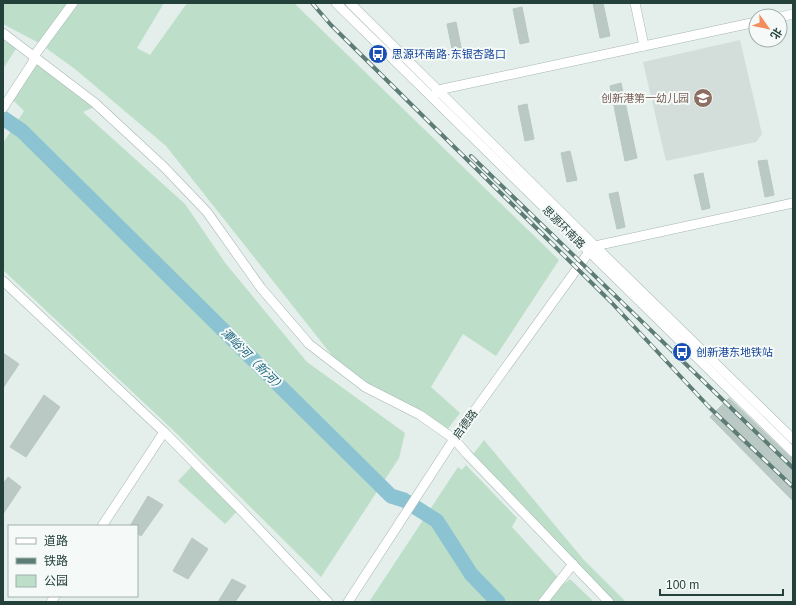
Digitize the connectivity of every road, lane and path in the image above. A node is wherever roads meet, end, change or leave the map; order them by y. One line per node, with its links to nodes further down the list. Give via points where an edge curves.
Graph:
1 (73, 3): 8 (street)
2 (336, 3): 9 (street, 思源环南路)
3 (350, 3): 9 (street, 思源环南路)
4 (635, 3): 7 (street)
5 (748, 24): 7 (street)
6 (3, 33): 8 (street)
7 (644, 46): 9 (street)
8 (34, 59): 10 (street); 16 (street, via 95,103 202,206 261,288 308,344 365,387 420,415)
9 (435, 93): 12 (street, 思源环南路)
10 (3, 108)
11 (793, 203): 12 (street)
12 (592, 249): 15 (street, 思源环南路); 16 (street, 启德路); 17 (street, 思源环南路)
13 (3, 281): 14 (street)
14 (164, 432): 18 (street); 20 (street, via 243,511)
15 (793, 439)
16 (453, 441): 19 (street); 21 (street, 启德路)
17 (793, 452)
18 (103, 525)
19 (573, 564): 22 (street); 23 (street)
20 (328, 602)
21 (348, 602)
22 (543, 602)
23 (610, 602)

